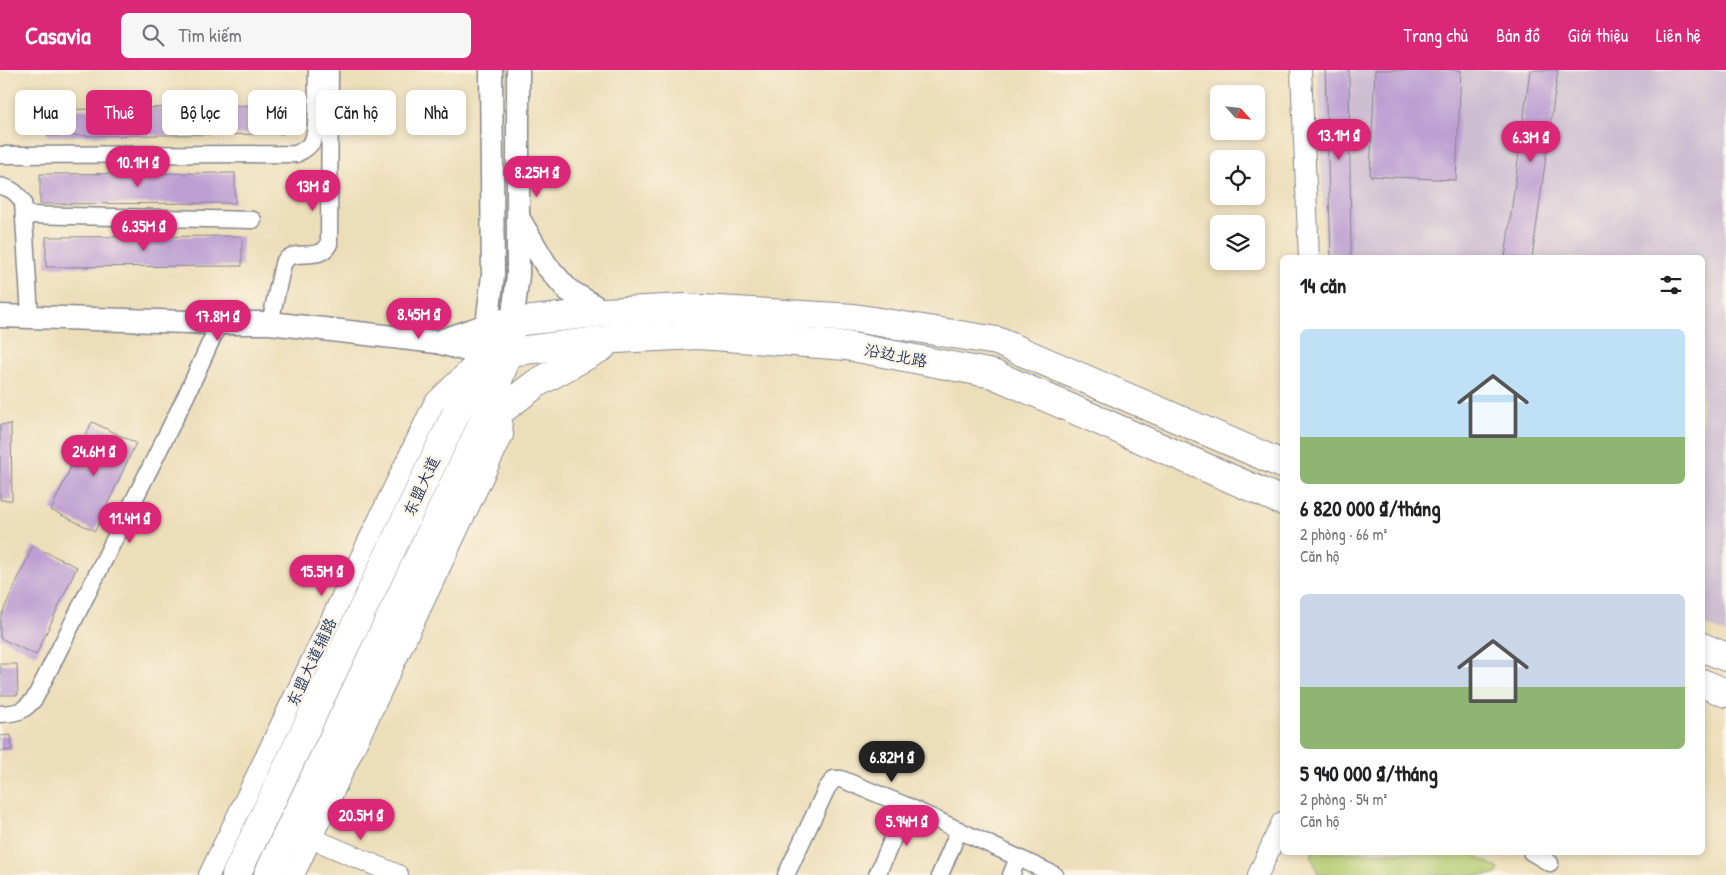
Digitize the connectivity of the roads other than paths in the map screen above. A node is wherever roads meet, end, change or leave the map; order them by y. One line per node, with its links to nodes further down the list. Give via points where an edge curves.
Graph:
1 (316, 70): 6 (street, via 316,128 313,140 296,154)
2 (330, 70): 16 (street, via 328,244 320,254 290,255 286,259)
3 (491, 70): 17 (main road, 东盟大道, via 493,275)
4 (518, 70): 9 (main road, 东盟大道)
5 (1301, 70): 11 (street)
6 (0, 155)
7 (0, 186): 8 (street, via 18,194)
8 (25, 216): 10 (street); 14 (street)
9 (518, 217): 12 (main road, via 546,265 568,290); 17 (main road, 东盟大道, via 518,275)
10 (253, 220)
11 (1309, 255)
12 (604, 312): 17 (highway, 沿边北路); 22 (highway, 沿边北路, via 686,308 854,318 997,340)
13 (0, 316): 14 (main road)
14 (30, 316): 15 (main road)
15 (219, 323): 16 (main road); 28 (street, via 186,396 35,698 16,713)
16 (270, 323): 19 (main road)
17 (500, 324): 19 (main road); 20 (highway, 东盟大道)
18 (615, 339): 20 (highway, 沿边北路); 21 (highway, via 537,383); 23 (highway, 沿边北路, via 698,335 847,346 993,374)
19 (437, 342): 20 (main road)
20 (496, 354): 21 (highway, 东盟大道); 36 (street, 东盟大道辅路, via 434,404); 37 (highway, 东盟大道)
21 (492, 418): 32 (street, via 503,435); 38 (highway, 东盟大道)
22 (1280, 463)
23 (1280, 500)
24 (1705, 648): 25 (highway)
25 (1726, 657)
26 (1705, 684): 27 (highway)
27 (1726, 693)
28 (0, 714)
29 (908, 806): 31 (street); 41 (street, via 841,778 834,779); 42 (street)
30 (1280, 826): 46 (street)
31 (959, 830): 34 (street); 43 (street)
32 (311, 838): 39 (street); 40 (street)
33 (1536, 855): 35 (street)
34 (1018, 858): 44 (street); 45 (street)
35 (1550, 863)
36 (209, 875)
37 (236, 875)
38 (268, 875)
39 (294, 875)
40 (398, 875)
41 (786, 875)
42 (877, 875)
43 (940, 875)
44 (1011, 875)
45 (1056, 875)
46 (1258, 875)

